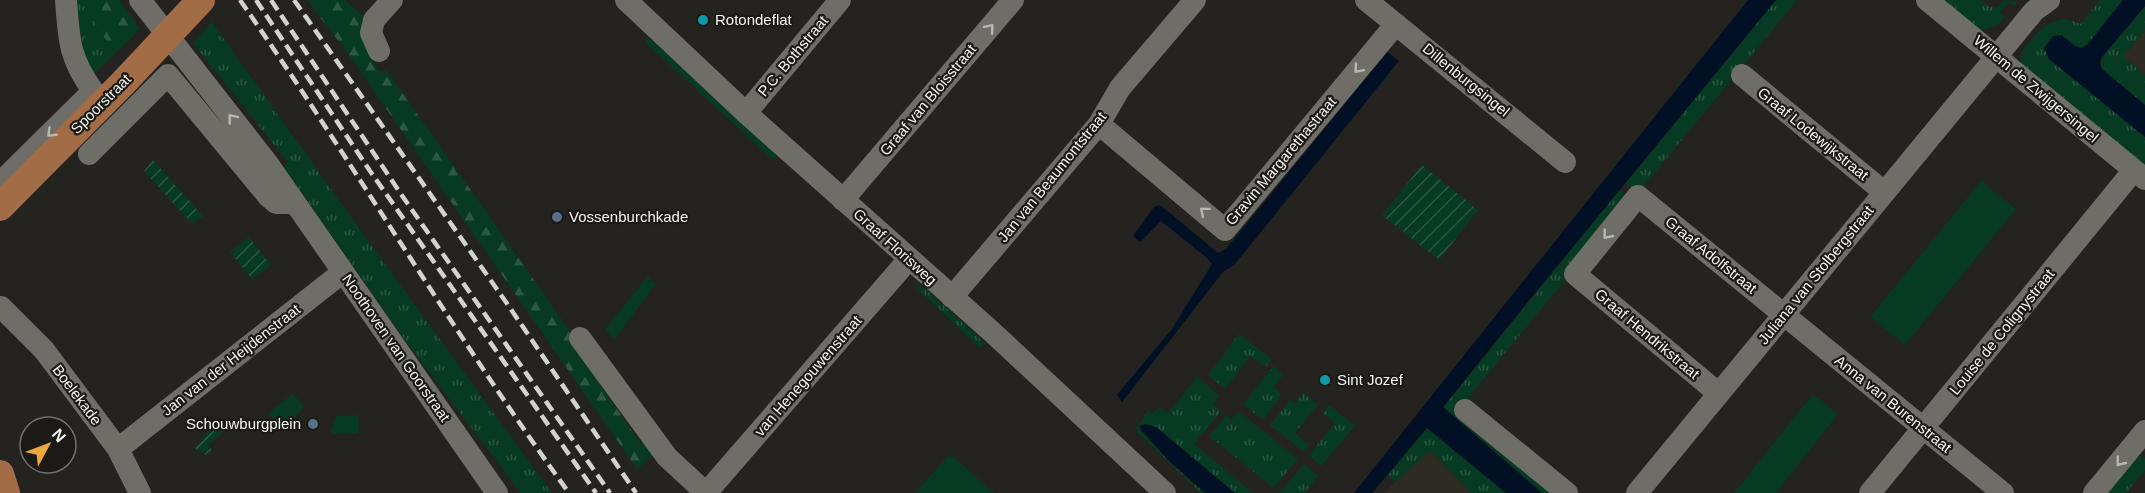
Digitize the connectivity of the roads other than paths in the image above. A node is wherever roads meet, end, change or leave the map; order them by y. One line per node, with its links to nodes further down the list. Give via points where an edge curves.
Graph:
1 (66, 0): 21 (street, Spoorstraat, one-way to 21, via 72,52 80,74 93,92)
2 (201, 0): 25 (main road, Spoorstraat)
3 (392, 0): 13 (street, via 374,20 371,33)
4 (626, 0): 16 (street, Graaf Florisweg)
5 (840, 0): 16 (street, P.C. Bothstraat)
6 (1013, 0): 23 (street, Graaf van Bloisstraat, one-way to 6)
7 (1195, 0): 17 (street, Jan van Beaumontstraat, via 1120,88)
8 (1366, 0): 12 (street, Dillenburgsingel)
9 (1927, 0): 14 (street, Willem de Zwijgersingel)
10 (2049, 0): 14 (street, Juliana van Stolbergstraat, via 2034,11)
11 (146, 8): 24 (street, Noothoven van Goorstraat, one-way to 11)
12 (1396, 24): 17 (street, Gravin Margarethastraat, one-way to 17, via 1225,230); 19 (street, Dillenburgsingel)
13 (379, 51)
14 (1997, 57): 20 (street, Willem de Zwijgersingel); 22 (street, Juliana van Stolbergstraat)
15 (1743, 75): 22 (street, Graaf Lodewijkstraat)
16 (746, 113): 23 (street, Graaf Florisweg)
17 (1099, 124): 29 (street, Jan van Beaumontstraat)
18 (89, 154): 24 (street, Spoorstraat, via 102,133 168,75 268,196 276,203)
19 (1565, 162)
20 (2140, 175): 35 (street, Louise de Colignystraat)
21 (0, 183)
22 (1884, 192): 31 (street, Juliana van Stolbergstraat)
23 (843, 200): 26 (street, Graaf Florisweg)
24 (295, 203): 27 (street, Noothoven van Goorstraat)
25 (0, 207)
26 (909, 259): 29 (street, Graaf Florisweg); 39 (street, van Henegouwenstraat)
27 (343, 272): 37 (street, Jan van der Heijdenstraat); 42 (street, Noothoven van Goorstraat)
28 (1575, 274): 31 (street, Graaf Adolfstraat, one-way to 28, via 1638,196); 33 (street, Graaf Hendrikstraat)
29 (952, 297): 43 (street, Graaf Florisweg)
30 (1, 307): 37 (street, Boelekade, via 44,350)
31 (1784, 314): 33 (street, Juliana van Stolbergstraat); 35 (street, Anna van Burenstraat)
32 (580, 338): 39 (street, via 668,457)
33 (1718, 393): 45 (street, Juliana van Stolbergstraat)
34 (1466, 410): 44 (street)
35 (1923, 428): 46 (street, Louise de Colignystraat); 47 (street, Anna van Burenstraat)
36 (2145, 431): 48 (street, one-way to 48)
37 (118, 448): 41 (street, Boelekade)
38 (0, 474): 40 (main road)
39 (706, 492)
40 (6, 493)
41 (140, 493)
42 (497, 493)
43 (1166, 493)
44 (1567, 493)
45 (1637, 493)
46 (1870, 493)
47 (2003, 493)
48 (2094, 493)

